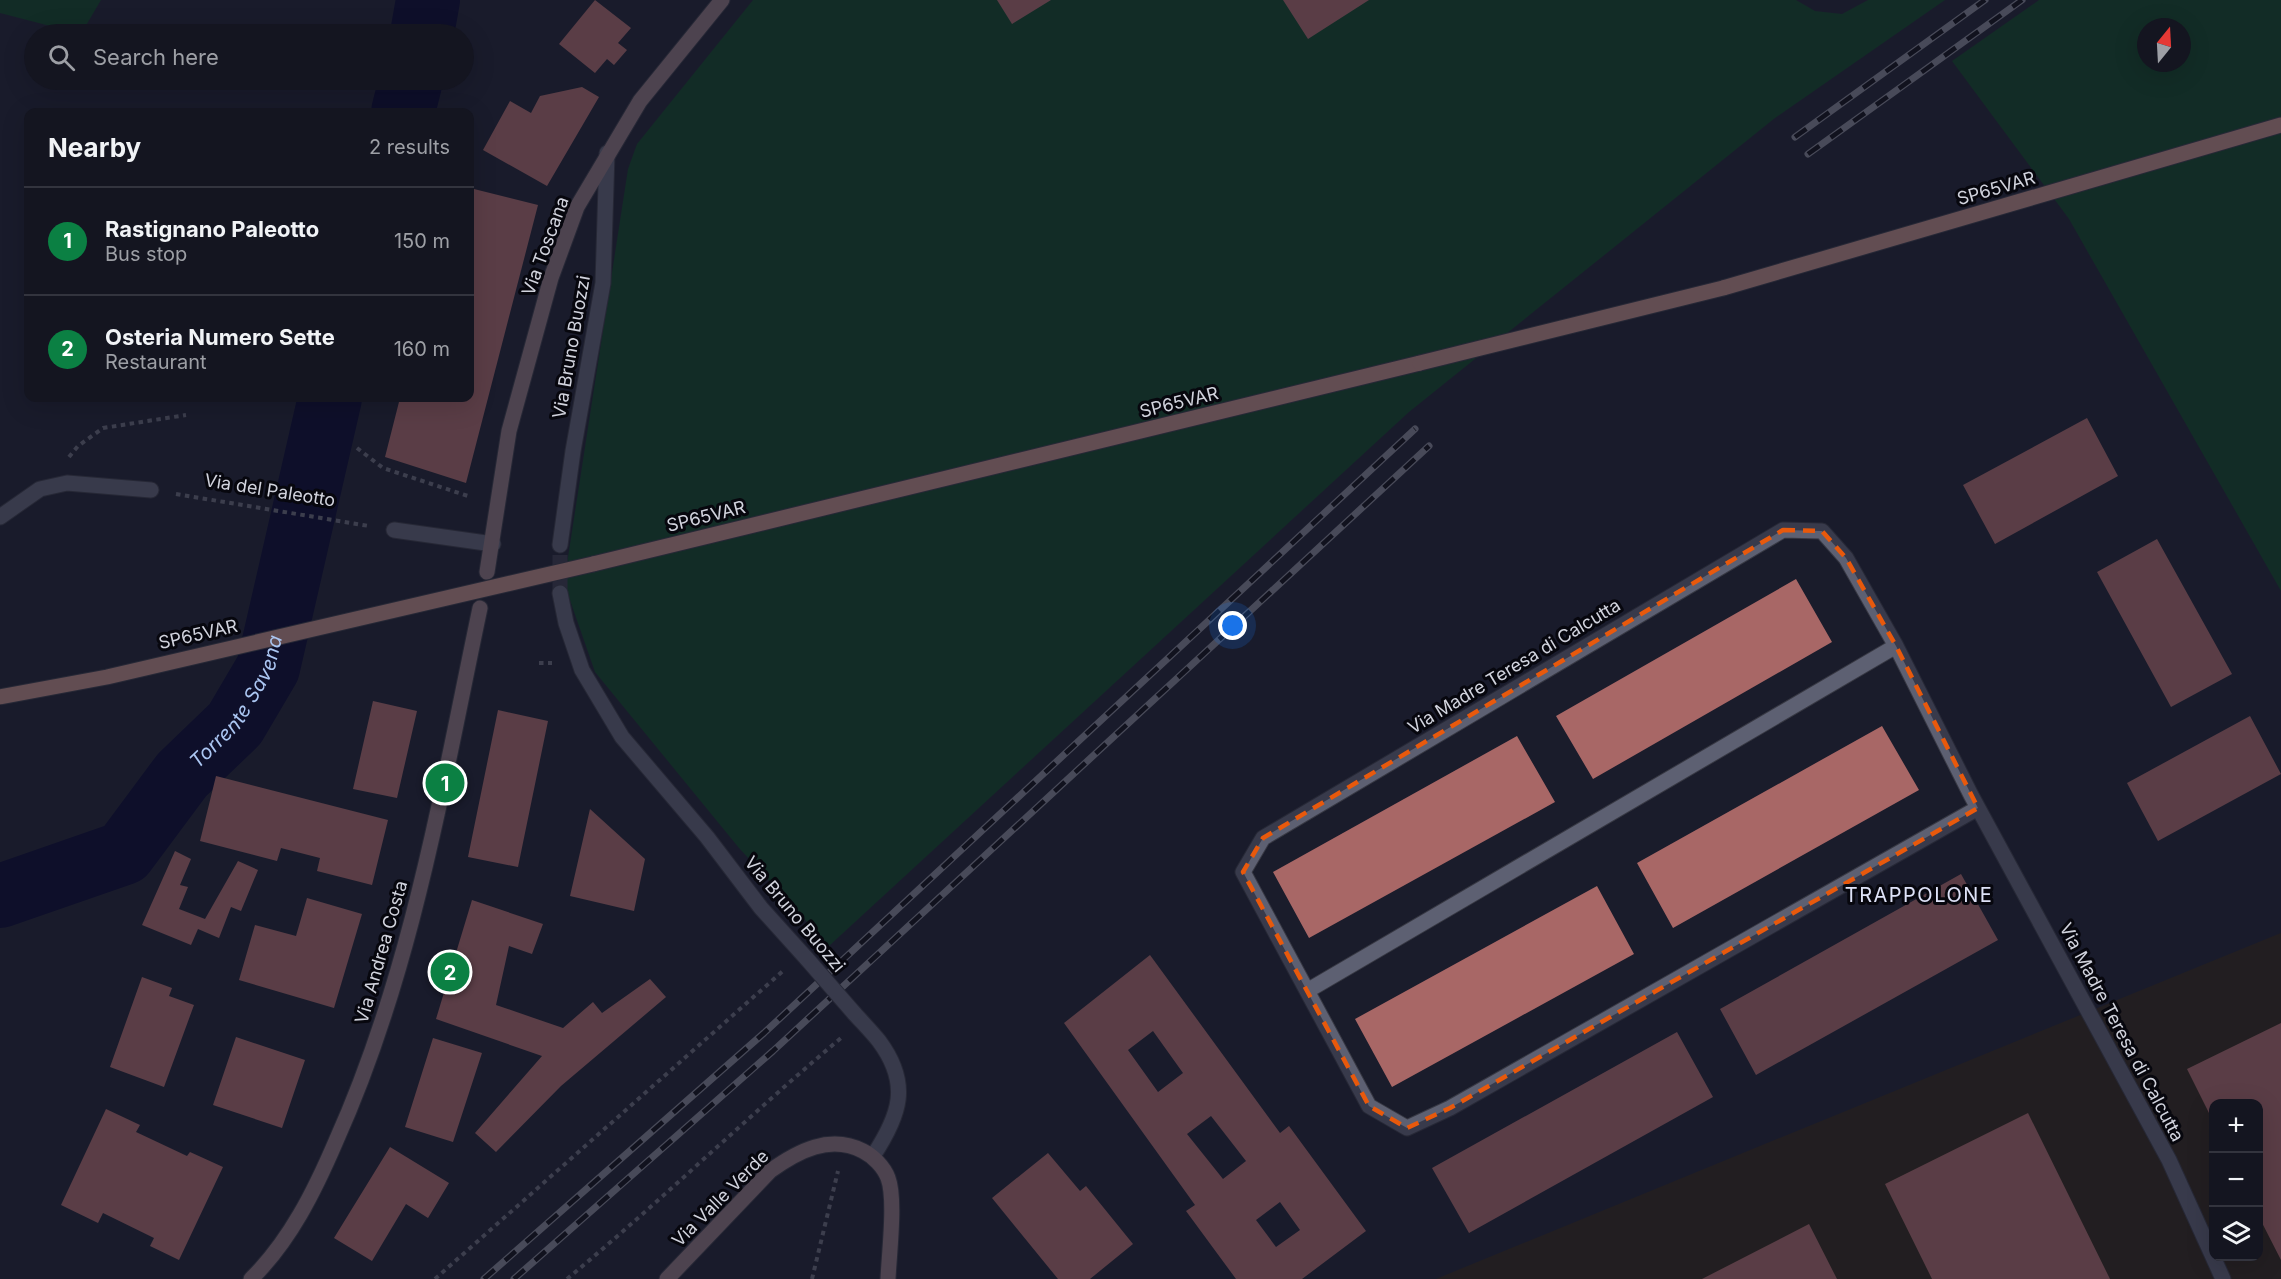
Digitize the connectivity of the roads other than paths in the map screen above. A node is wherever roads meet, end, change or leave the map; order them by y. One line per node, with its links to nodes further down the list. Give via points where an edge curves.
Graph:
1 (722, 0): 3 (main road, Via Toscana, via 640,101)
2 (2281, 125): 13 (main road, SP65VAR, bridge, via 1723,288 593,564 106,677)
3 (608, 153): 7 (main road, Via Toscana, via 577,207 551,278 509,431); 8 (street, Via Bruno Buozzi, via 603,283)
4 (151, 490): 5 (street, via 67,483 40,489)
5 (0, 518)
6 (394, 530): 7 (street)
7 (493, 544): 9 (main road)
8 (560, 545)
9 (487, 572)
10 (560, 593): 16 (street, Via Bruno Buozzi, bridge, via 582,670 622,737 891,1059 899,1089 898,1107)
11 (480, 608): 17 (main road, Via Andrea Costa, via 434,829 402,957 377,1036 320,1178 288,1234)
12 (1896, 645): 14 (street, Via Madre Teresa di Calcutta); 15 (street); 15 (street, Via Madre Teresa di Calcutta, via 1846,558 1822,531 1783,530 1263,838 1243,872)
13 (0, 697)
14 (1978, 808): 15 (street, Via Madre Teresa di Calcutta, via 1450,1108 1407,1128 1369,1107); 20 (street, Via Madre Teresa di Calcutta, via 2169,1160)
15 (1306, 991)
16 (873, 1156): 18 (main road, Via Valle Verde, via 846,1144 826,1144 789,1158 770,1171); 19 (main road, via 888,1177)
17 (251, 1279)
18 (667, 1279)
19 (888, 1279)
20 (2223, 1279)

